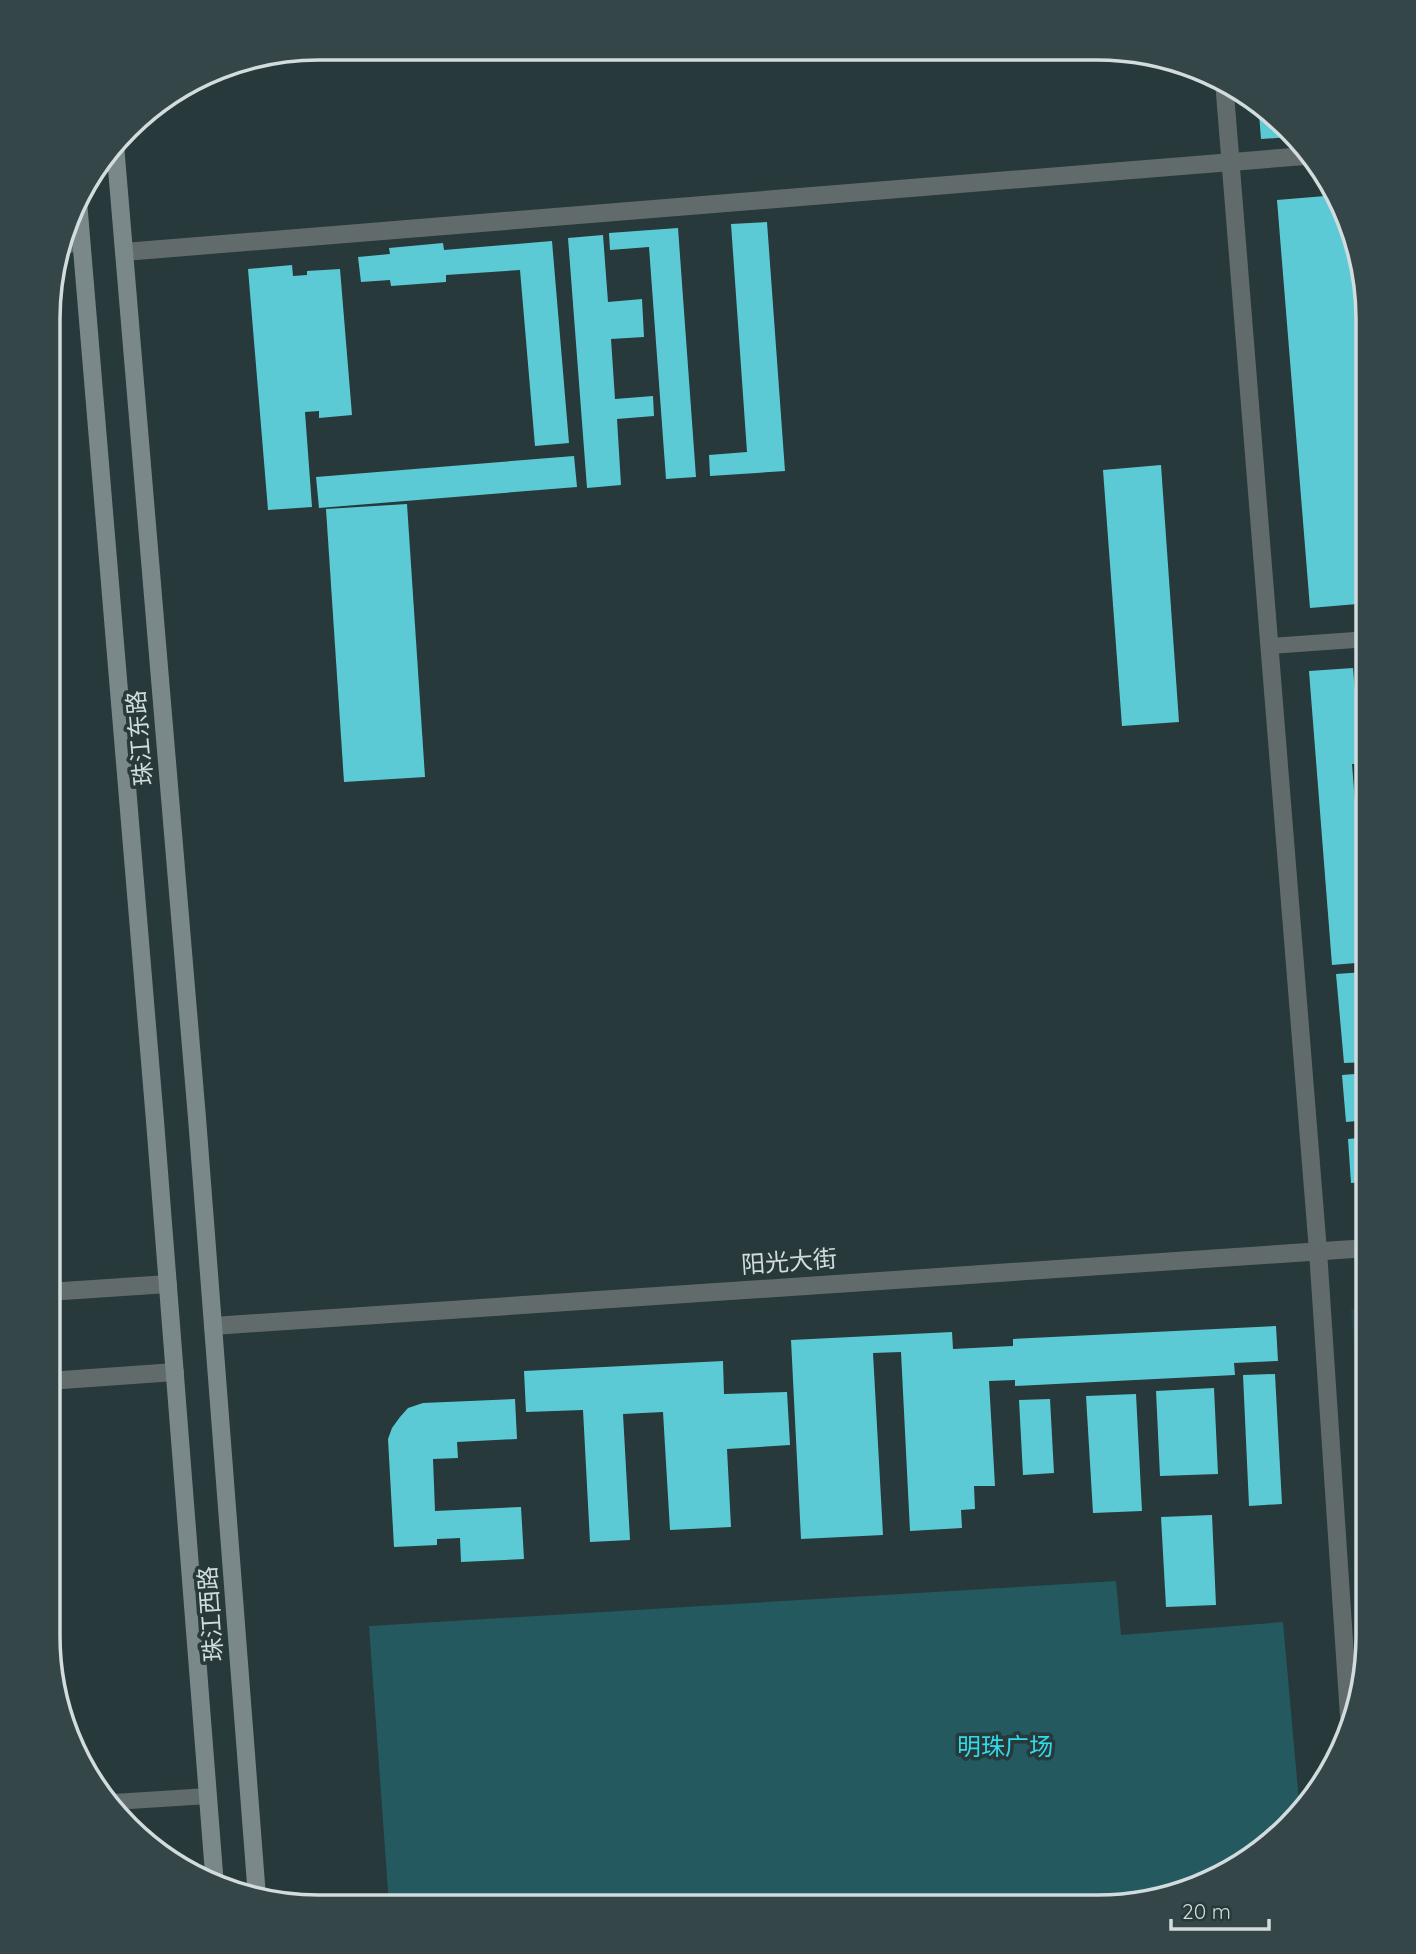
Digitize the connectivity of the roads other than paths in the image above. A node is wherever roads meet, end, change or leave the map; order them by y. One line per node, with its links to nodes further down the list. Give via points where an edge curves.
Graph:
1 (1225, 93): 4 (street)
2 (1299, 156): 4 (street)
3 (116, 157): 8 (main road, 珠江东路)
4 (1230, 160): 8 (street); 10 (street)
5 (79, 219): 6 (main road, 珠江西路)
6 (81, 243): 7 (street); 13 (main road, 珠江西路)
7 (71, 244)
8 (124, 252): 15 (main road, 珠江东路)
9 (1356, 640): 10 (lane)
10 (1269, 646): 12 (street)
11 (1356, 1249): 12 (street, 阳光大街)
12 (1318, 1251): 15 (street, 阳光大街); 18 (street)
13 (168, 1284): 14 (street); 16 (main road, 珠江西路)
14 (60, 1291)
15 (213, 1326): 22 (main road, 珠江西路)
16 (175, 1372): 17 (street); 19 (main road, 珠江西路)
17 (60, 1380)
18 (1348, 1702)
19 (208, 1796): 20 (lane); 21 (main road, 珠江西路)
20 (120, 1802)
21 (214, 1872)
22 (256, 1887)

